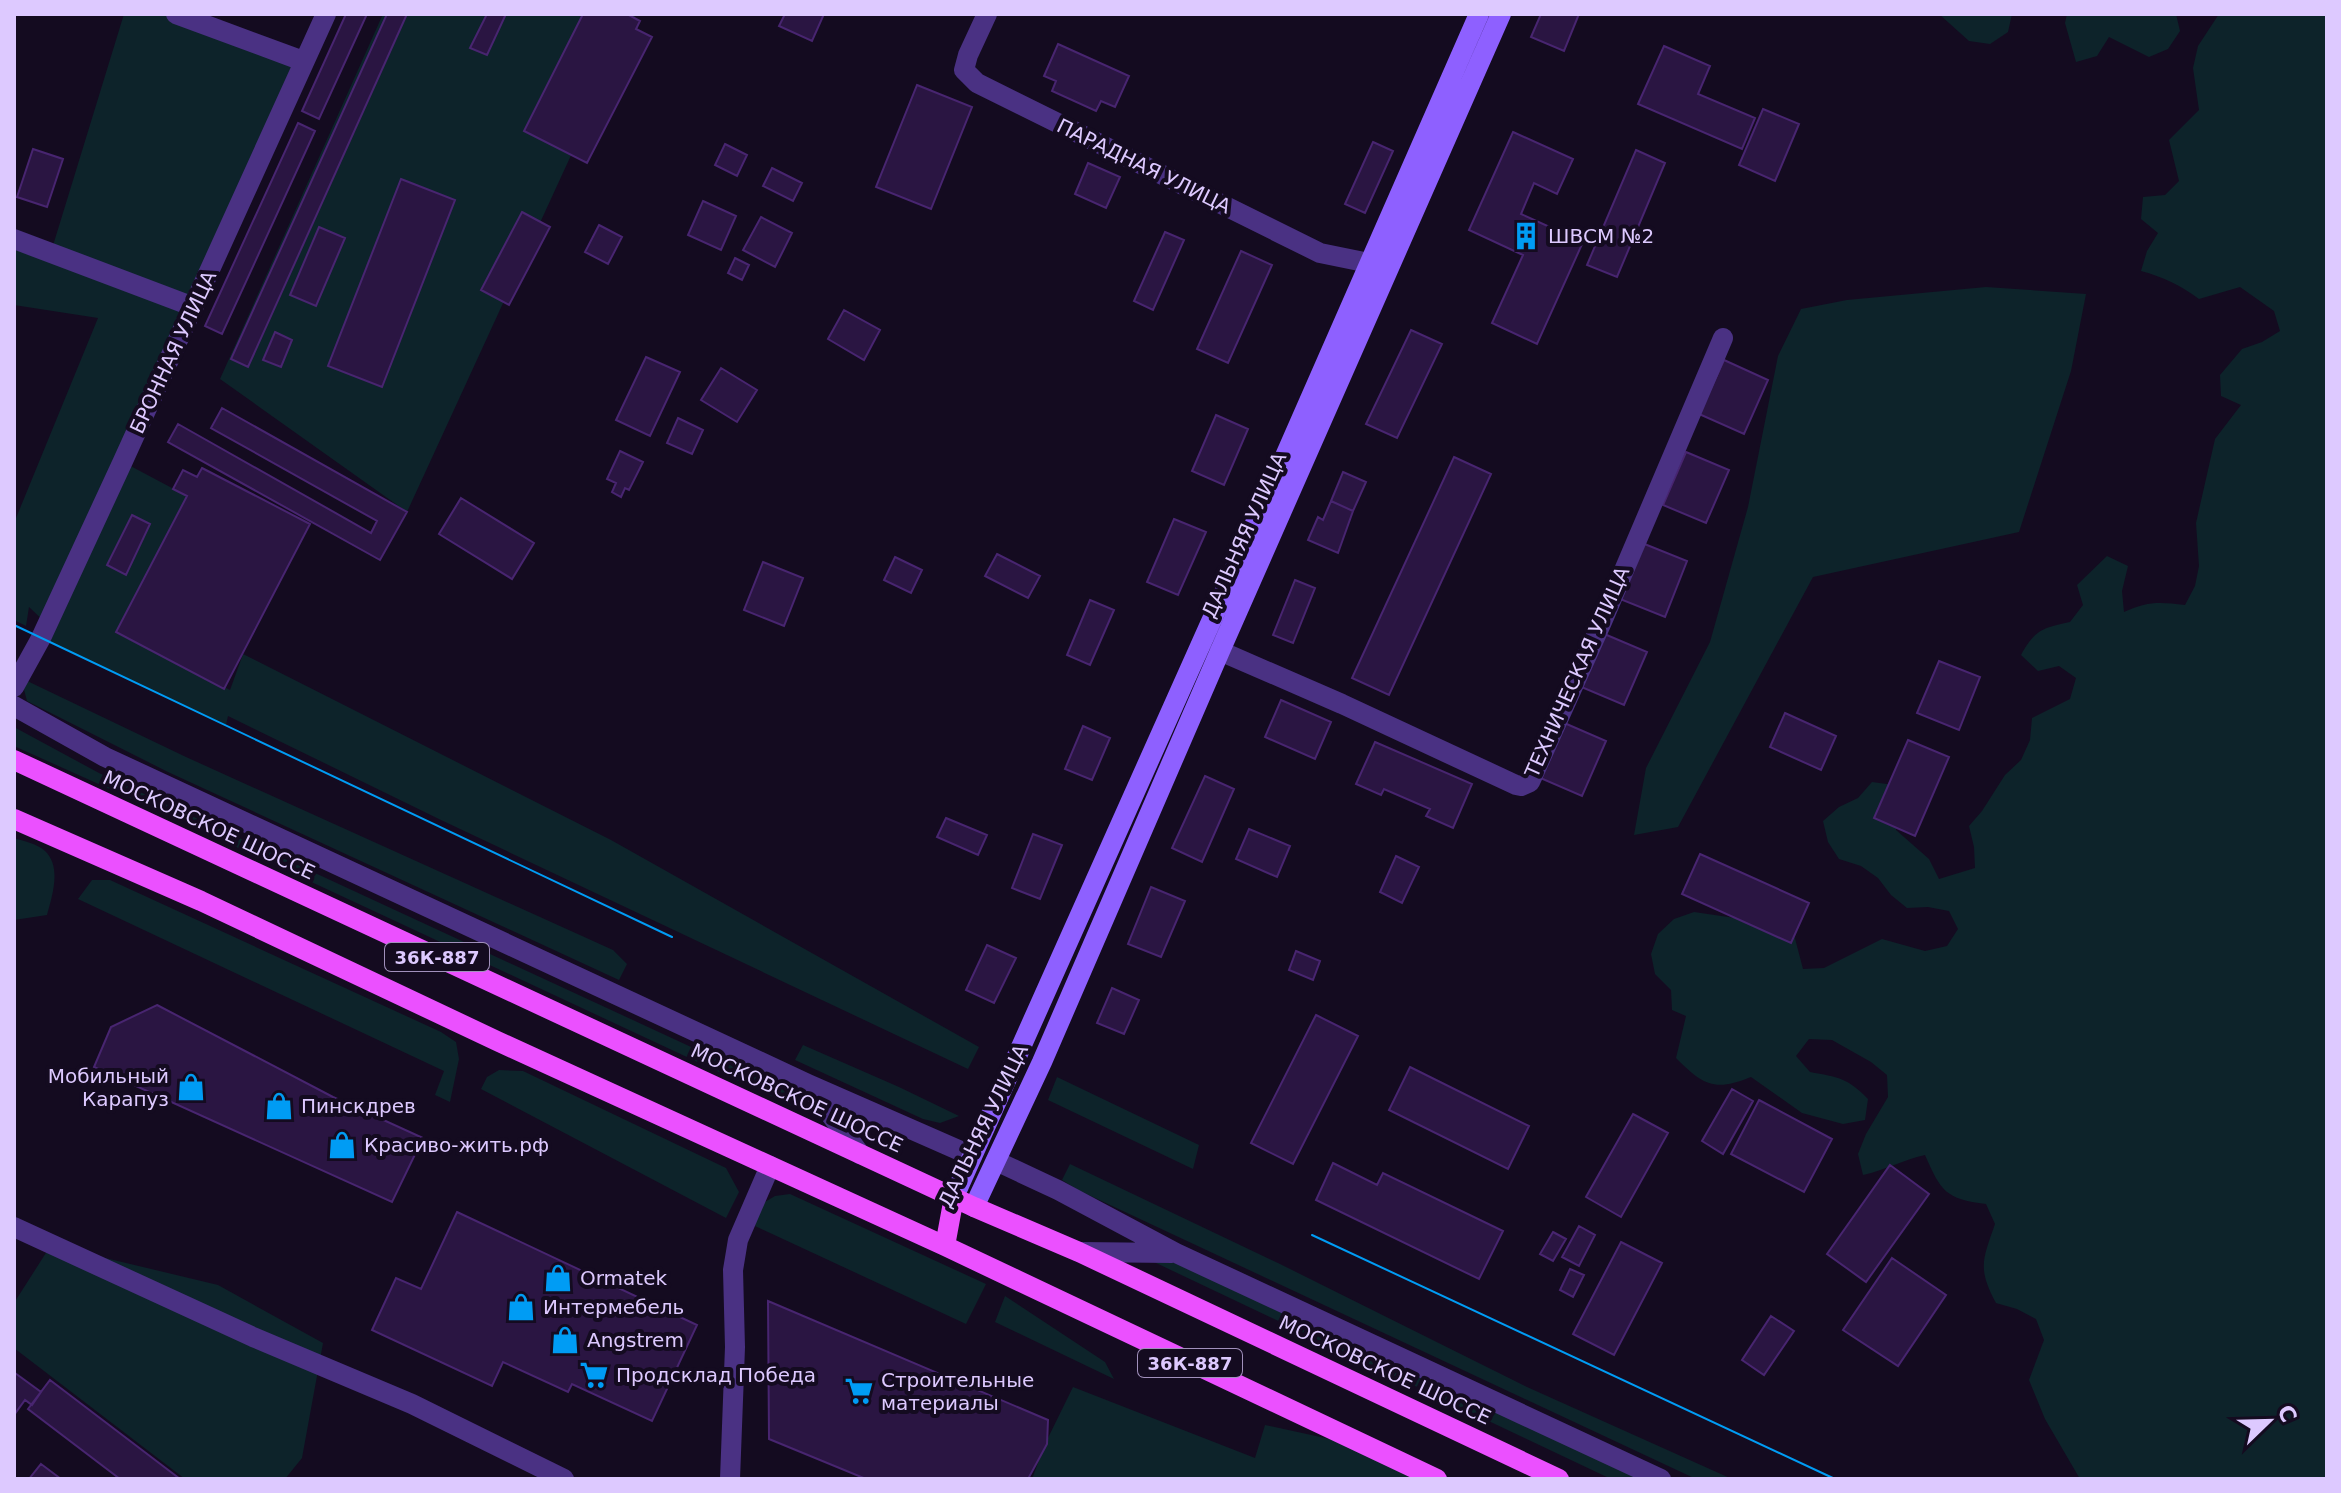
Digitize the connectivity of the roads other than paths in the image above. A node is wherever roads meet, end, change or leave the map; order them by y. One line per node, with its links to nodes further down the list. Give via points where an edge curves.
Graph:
1 (176, 14): 6 (street)
2 (326, 14): 6 (street, БРОННАЯ УЛИЦА)
3 (987, 14): 8 (street, ПАРАДНАЯ УЛИЦА, via 964,70 977,83 1320,253)
4 (1479, 14): 8 (main road, ДАЛЬНЯЯ УЛИЦА)
5 (1501, 14): 8 (main road, ДАЛЬНЯЯ УЛИЦА)
6 (303, 61): 9 (street, БРОННАЯ УЛИЦА)
7 (14, 239): 9 (street)
8 (1378, 267): 11 (main road, ДАЛЬНЯЯ УЛИЦА); 18 (main road, ДАЛЬНЯЯ УЛИЦА)
9 (194, 307): 12 (street, БРОННАЯ УЛИЦА)
10 (1723, 338): 11 (street, ТЕХНИЧЕСКАЯ УЛИЦА, via 1526,785 1516,785)
11 (1220, 651): 19 (main road, ДАЛЬНЯЯ УЛИЦА)
12 (14, 687)
13 (14, 706): 16 (street, via 105,757)
14 (14, 760): 17 (main road, МОСКОВСКОЕ ШОССЕ / 36К-887)
15 (14, 819): 20 (main road, 36К-887)
16 (808, 1084): 17 (street); 18 (street)
17 (860, 1154): 21 (main road, МОСКОВСКОЕ ШОССЕ / 36К-887)
18 (972, 1156): 21 (main road, ДАЛЬНЯЯ УЛИЦА)
19 (996, 1161): 22 (main road, ДАЛЬНЯЯ УЛИЦА); 26 (street)
20 (770, 1166): 24 (main road, 36К-887); 28 (street, via 738,1240 733,1270)
21 (954, 1197): 22 (main road, МОСКОВСКОЕ ШОССЕ / 36К-887); 24 (main road, ДАЛЬНЯЯ УЛИЦА)
22 (974, 1207): 24 (main road, ДАЛЬНЯЯ УЛИЦА); 25 (main road, МОСКОВСКОЕ ШОССЕ / 36К-887)
23 (14, 1227): 27 (street, via 412,1404)
24 (945, 1246): 29 (main road, 36К-887)
25 (1079, 1252): 26 (street); 30 (main road, МОСКОВСКОЕ ШОССЕ / 36К-887)
26 (1176, 1253): 31 (street)
27 (564, 1479)
28 (730, 1479)
29 (1437, 1479)
30 (1559, 1479)
31 (1661, 1479)

